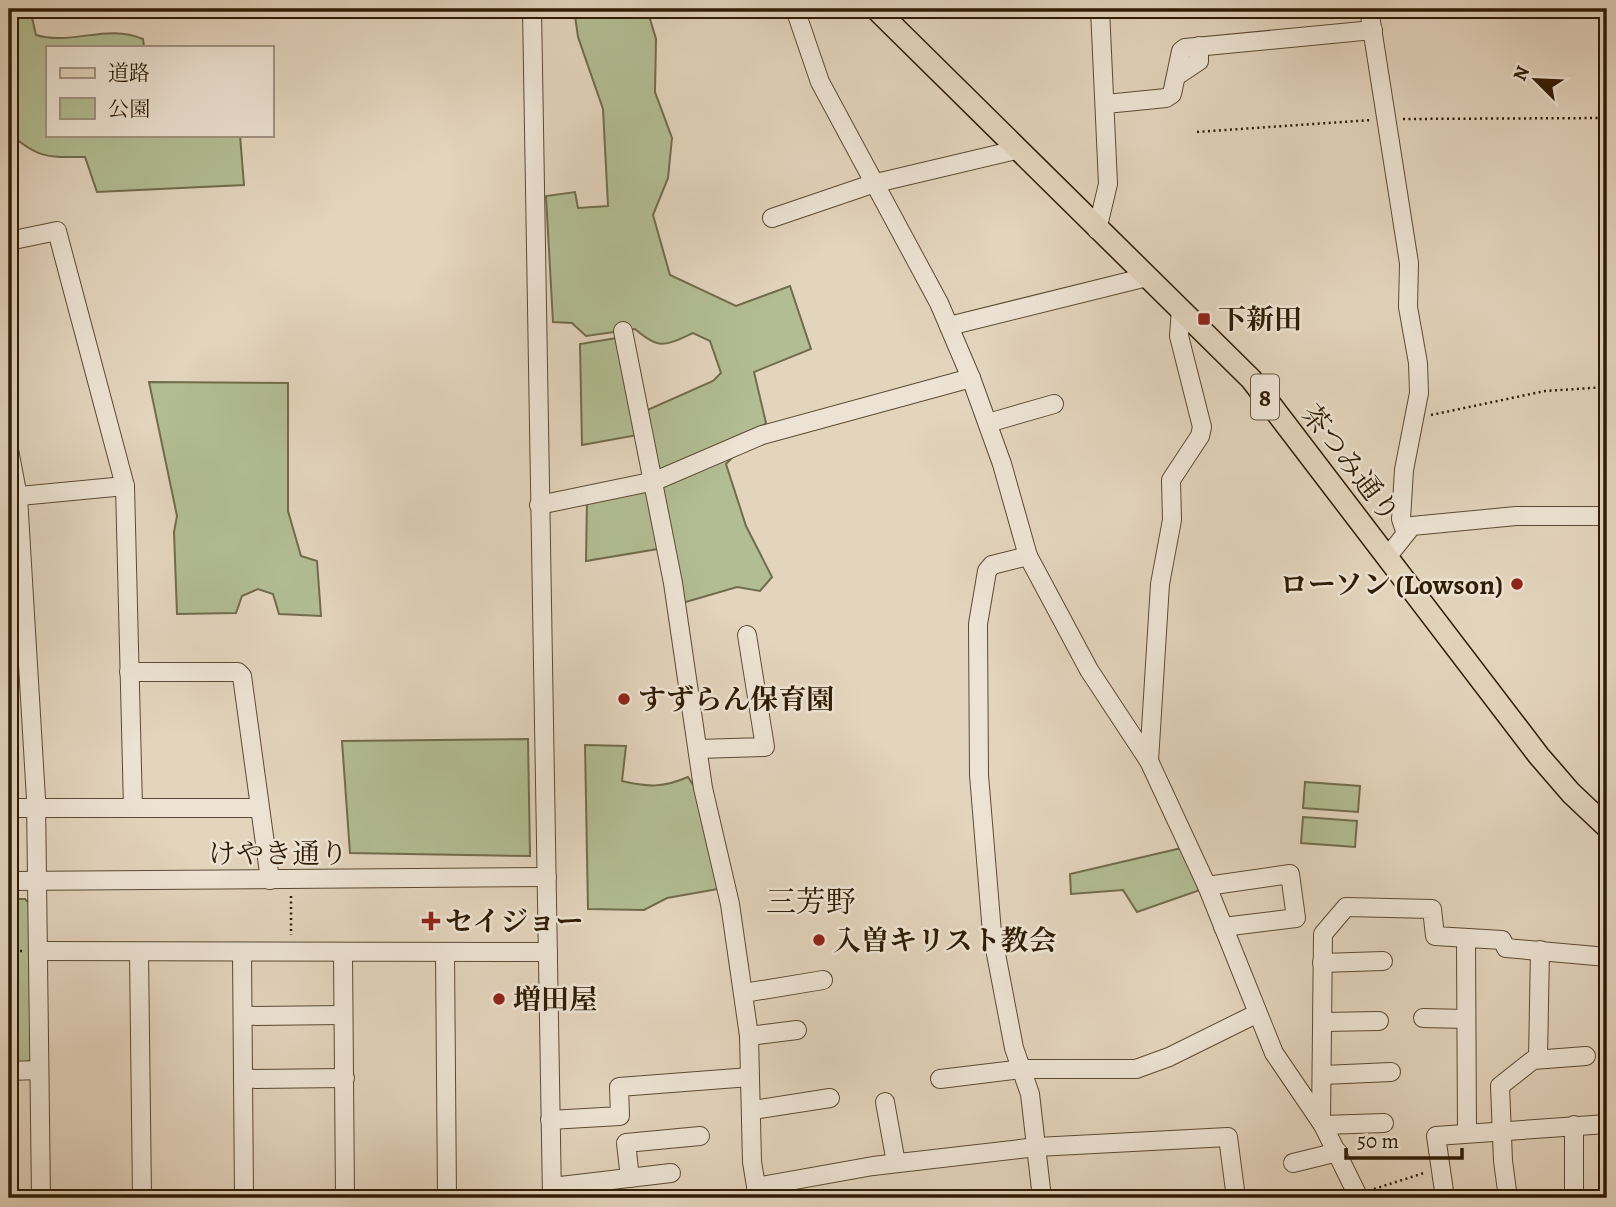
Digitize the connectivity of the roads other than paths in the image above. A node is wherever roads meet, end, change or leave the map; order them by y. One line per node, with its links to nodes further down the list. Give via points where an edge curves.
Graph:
1 (532, 9): 24 (street)
2 (795, 9): 9 (street, via 820,82)
3 (876, 9): 8 (main road, 茶つみ通り / 8)
4 (1100, 9): 7 (street)
5 (1369, 9): 6 (street)
6 (1373, 30): 7 (street, via 1199,46 1199,61 1178,75 1166,98); 26 (street, via 1409,263 1408,307 1418,363 1419,393 1404,470 1401,519)
7 (1106, 104): 11 (street, via 1108,184)
8 (1016, 150): 9 (street); 11 (main road, 茶つみ通り / 8)
9 (873, 184): 10 (street); 15 (street)
10 (772, 218)
11 (1097, 230): 13 (main road, 茶つみ通り / 8)
12 (9, 241): 22 (street, via 57,231)
13 (1147, 277): 14 (main road, 茶つみ通り / 8); 15 (street)
14 (1181, 309): 28 (main road, 茶つみ通り / 8, via 1251,379); 32 (street, via 1179,336 1202,427 1171,481 1172,520 1160,584)
15 (949, 326): 17 (street)
16 (623, 331): 21 (street)
17 (971, 377): 19 (street); 21 (street, via 762,435)
18 (1054, 404): 19 (street)
19 (988, 423): 27 (street)
20 (9, 450): 23 (street)
21 (654, 481): 24 (street); 31 (street)
22 (125, 486): 23 (street); 30 (street)
23 (14, 497): 34 (street)
24 (539, 505): 38 (street)
25 (1607, 516): 26 (street, via 1516,516 1412,526)
26 (1405, 531): 28 (street)
27 (1028, 556): 32 (street, via 1089,670); 68 (street, via 992,565 987,571 978,624 979,775 992,933)
28 (1388, 556): 37 (main road, 茶つみ通り / 8, via 1539,756)
29 (747, 635): 31 (street, via 765,747)
30 (129, 672): 35 (street); 36 (street, via 238,672 242,676)
31 (698, 749): 56 (street)
32 (1149, 761): 42 (street)
33 (9, 807): 34 (street)
34 (36, 807): 35 (street); 41 (street)
35 (133, 808): 36 (street)
36 (259, 808): 39 (street)
37 (1607, 827)
38 (547, 877): 39 (street, けやき通り); 51 (street)
39 (270, 880): 41 (street, けやき通り)
40 (9, 881): 41 (street, けやき通り)
41 (36, 881): 46 (street)
42 (1207, 886): 43 (street); 43 (street, via 1290,874 1296,918)
43 (1223, 926): 57 (street)
44 (1466, 938): 45 (street, via 1502,940 1506,948); 54 (street, via 1435,936 1432,909 1346,907 1324,934); 61 (street)
45 (1540, 950): 52 (street); 67 (street)
46 (38, 951): 49 (street); 69 (street)
47 (343, 951): 48 (street); 50 (street); 58 (street)
48 (445, 951): 51 (street); 101 (street)
49 (139, 952): 50 (street); 98 (street)
50 (242, 952): 59 (street)
51 (548, 952): 80 (street)
52 (1607, 957)
53 (1383, 961): 54 (street)
54 (1322, 963): 63 (street)
55 (822, 980): 56 (street)
56 (744, 993): 65 (street)
57 (1256, 1014): 68 (street, via 1136,1069); 82 (street, via 1273,1053)
58 (343, 1015): 59 (street); 74 (street)
59 (243, 1016): 75 (street)
60 (1423, 1018): 61 (street)
61 (1466, 1019): 86 (street)
62 (1379, 1020): 63 (street)
63 (1323, 1022): 72 (street)
64 (797, 1030): 65 (street)
65 (749, 1036): 73 (street)
66 (1586, 1056): 67 (street)
67 (1538, 1059): 85 (street, via 1500,1086)
68 (1022, 1069): 76 (street); 88 (street)
69 (40, 1070): 70 (street); 97 (street)
70 (9, 1071)
71 (1391, 1072): 72 (street)
72 (1323, 1075): 82 (street)
73 (750, 1077): 79 (street); 80 (street, via 619,1087 620,1116)
74 (345, 1078): 75 (street); 100 (street)
75 (243, 1079): 99 (street)
76 (940, 1079)
77 (830, 1098): 79 (street)
78 (885, 1102): 90 (street)
79 (752, 1110): 95 (street)
80 (550, 1120): 94 (street)
81 (1384, 1123): 82 (street)
82 (1322, 1124): 89 (street)
83 (1607, 1124): 84 (street)
84 (1574, 1125): 85 (street); 106 (street)
85 (1501, 1129): 86 (street); 105 (street)
86 (1467, 1132): 104 (street, via 1436,1136)
87 (700, 1136): 93 (street, via 626,1143)
88 (1037, 1147): 90 (street); 102 (street); 103 (street, via 1228,1137)
89 (1338, 1152): 91 (street); 96 (street)
90 (896, 1163): 95 (street)
91 (1293, 1163)
92 (671, 1173): 93 (street)
93 (630, 1178): 94 (street)
94 (552, 1193)
95 (757, 1193)
96 (1358, 1196)
97 (41, 1198)
98 (142, 1198)
99 (244, 1198)
100 (345, 1198)
101 (447, 1198)
102 (1042, 1198)
103 (1236, 1198)
104 (1445, 1198)
105 (1508, 1198)
106 (1574, 1198)

